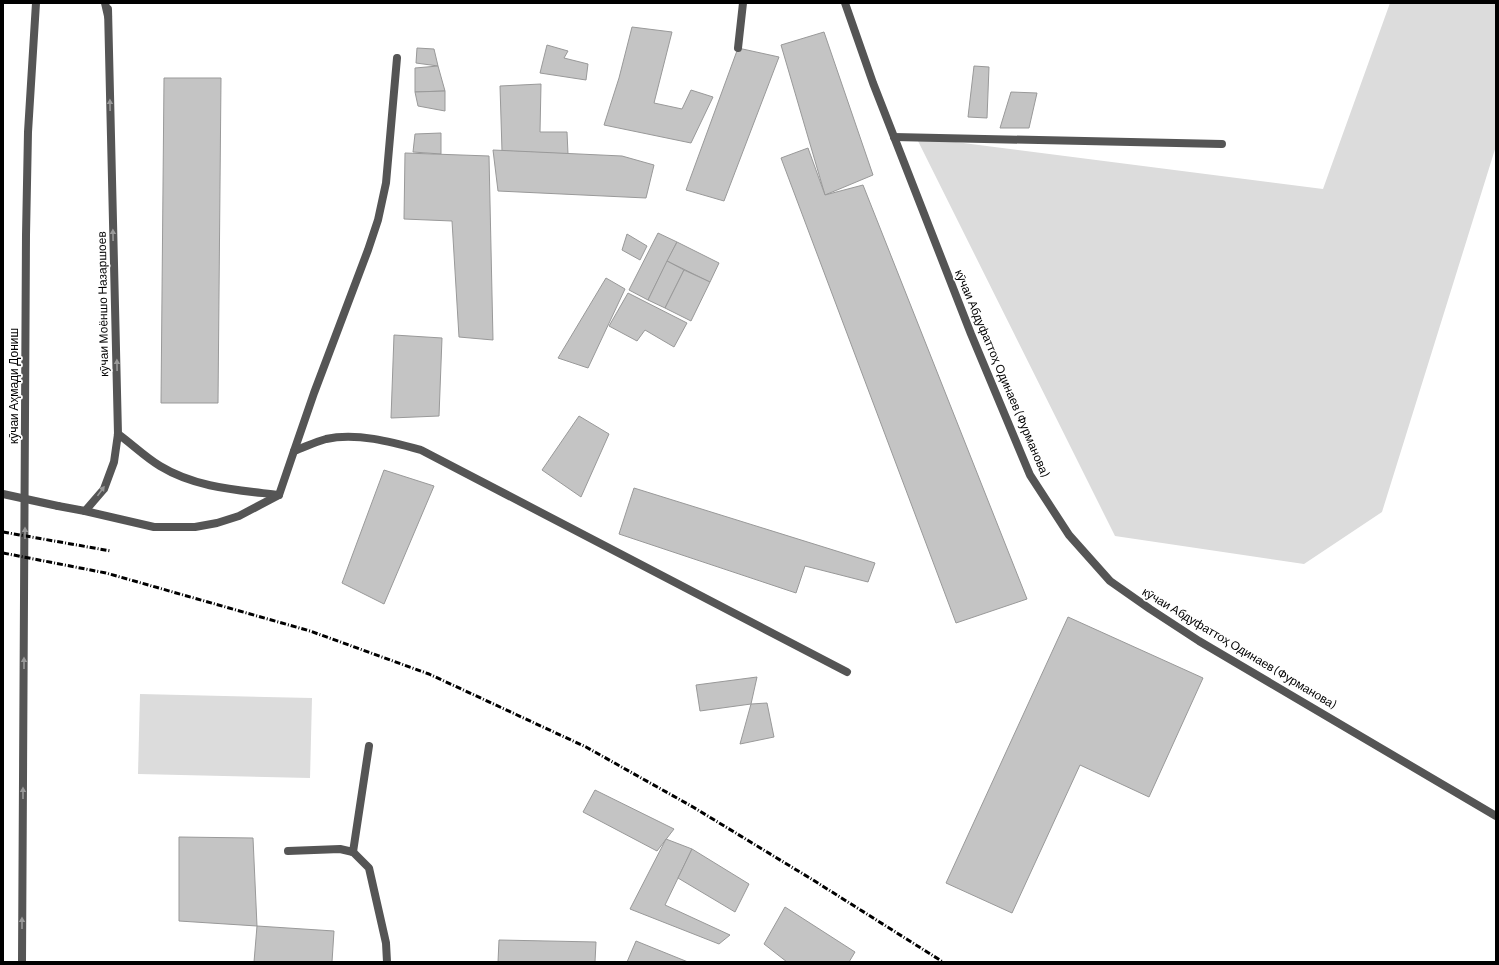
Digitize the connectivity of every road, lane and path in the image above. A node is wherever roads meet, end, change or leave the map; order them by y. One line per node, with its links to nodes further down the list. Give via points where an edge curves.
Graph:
1 (36, 3): 19 (street, кӯчаи Аҳмади Дониш, one-way to 1, via 26,227 28,132)
2 (106, 3): 9 (street, кӯчаи Моёншо Назаршоев, one-way to 2)
3 (743, 3): 5 (street)
4 (845, 3): 7 (street, кӯчаи Абдуфаттоҳ Одинаев (Фурманова))
5 (738, 48)
6 (397, 58): 10 (street, via 386,184 378,220)
7 (894, 136): 8 (street); 16 (street, кӯчаи Абдуфаттоҳ Одинаев (Фурманова), via 971,334 1030,475 1069,536 1110,581 1150,609)
8 (1222, 144)
9 (118, 434): 12 (street, via 159,466 184,479 218,488); 13 (street, кӯчаи Моёншо Назаршоев, one-way to 9, via 104,489 114,462)
10 (294, 451): 12 (street); 14 (street, via 327,439 354,437 386,440 421,450)
11 (3, 494): 13 (street, bridge)
12 (279, 495): 13 (street, via 238,516 195,527 154,527)
13 (85, 511)
14 (846, 672)
15 (369, 746): 18 (street)
16 (1496, 816)
17 (288, 851): 18 (street, via 340,849)
18 (353, 852): 20 (street, via 369,868)
19 (22, 962)
20 (388, 962)

